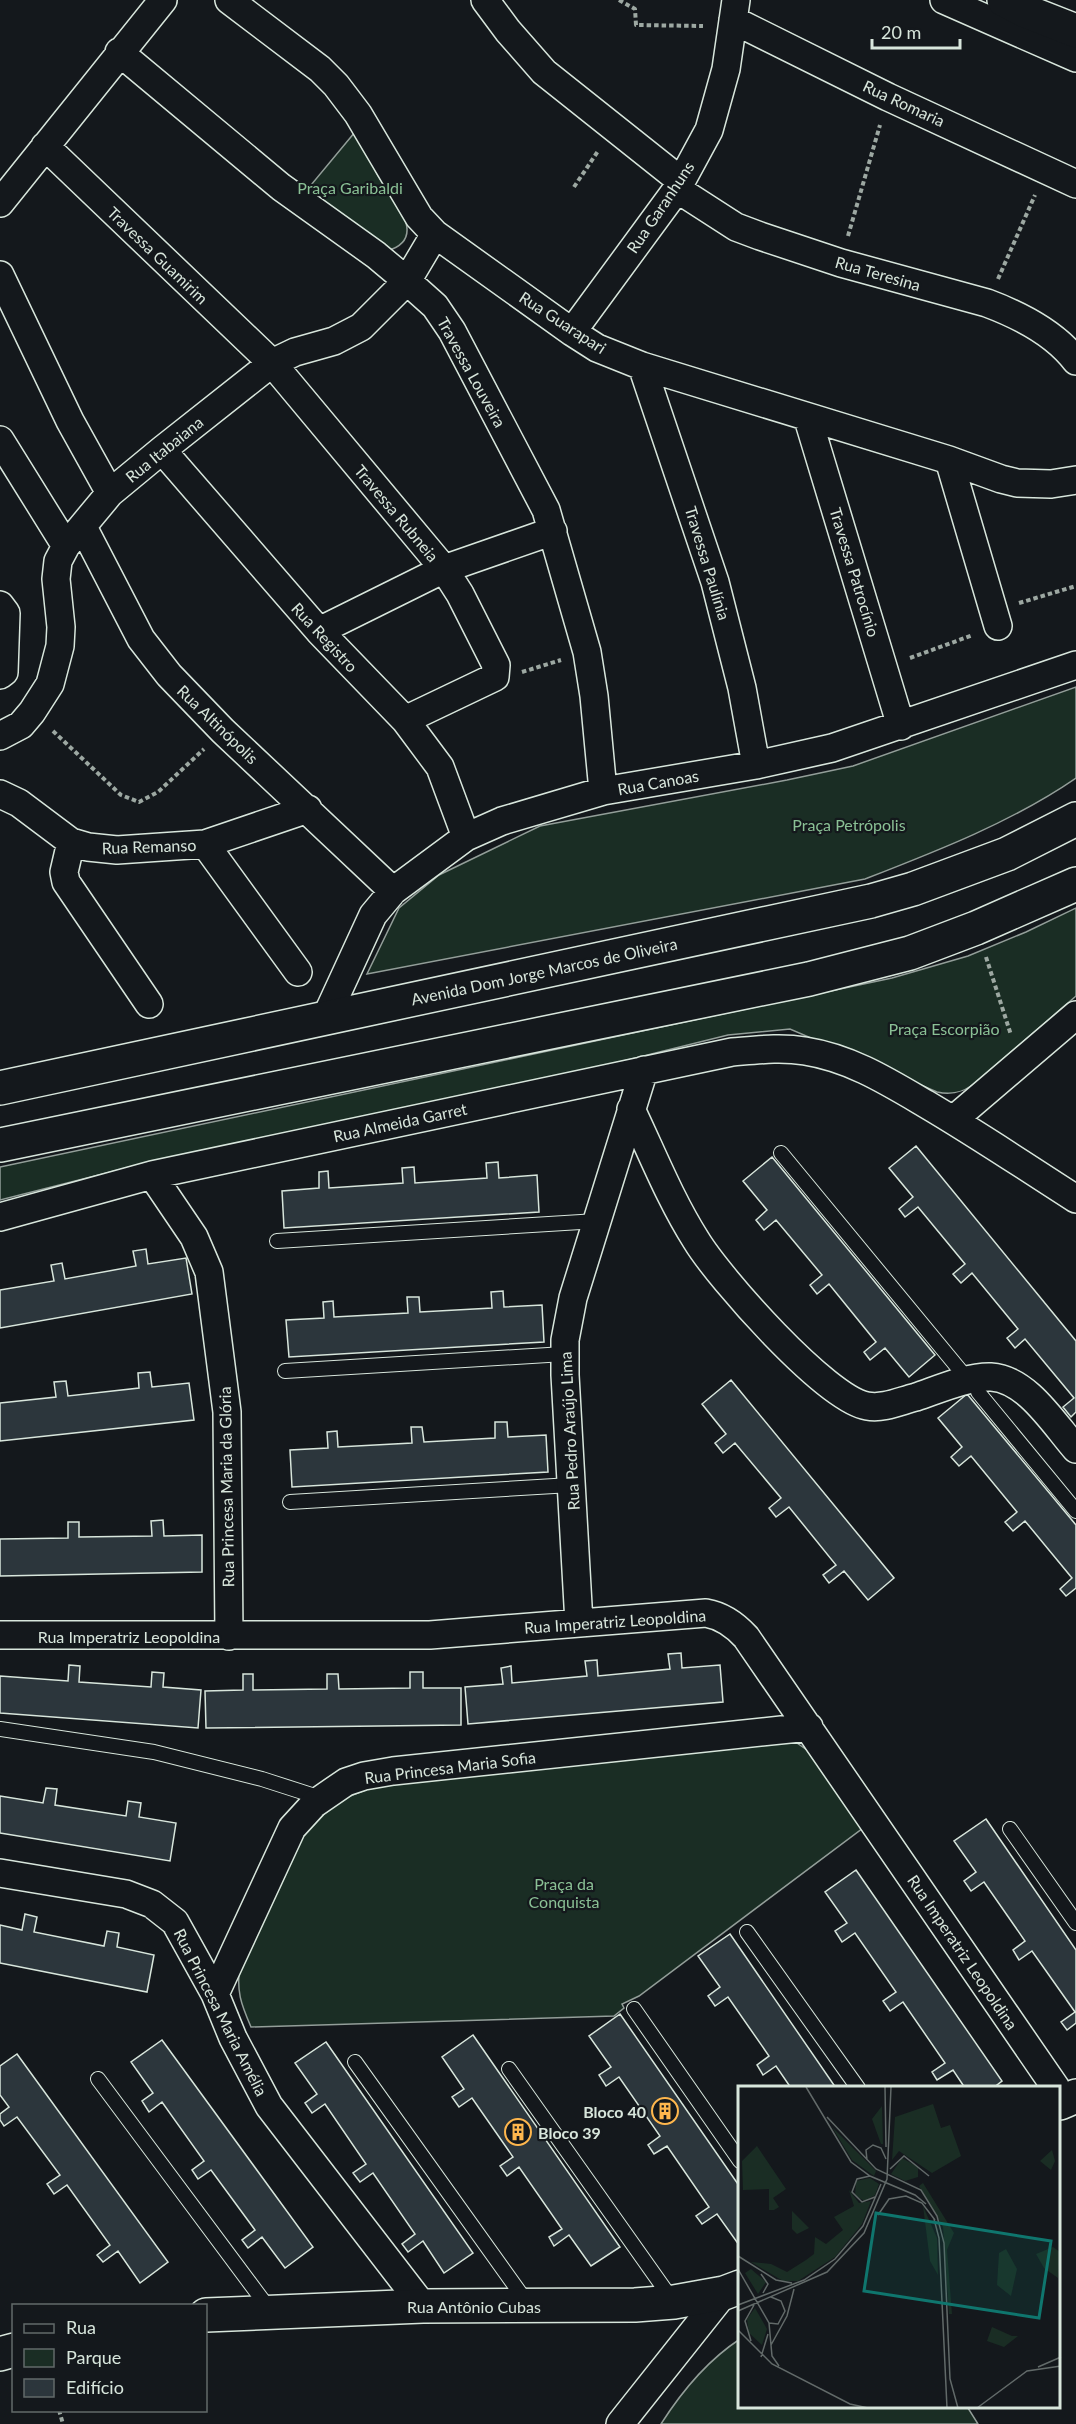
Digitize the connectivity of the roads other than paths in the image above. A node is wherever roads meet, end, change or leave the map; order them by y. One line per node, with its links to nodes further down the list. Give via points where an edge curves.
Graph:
1 (163, 0): 8 (street)
2 (229, 0): 14 (street, Rua Guarapari, via 336,85 358,114 419,217)
3 (485, 0): 12 (street, Rua Teresina, via 544,72)
4 (944, 0): 9 (street)
5 (1004, 0): 7 (main road)
6 (734, 15): 11 (street, Rua Romaria, via 888,97); 12 (street, Rua Garanhuns, via 726,69 709,130)
7 (1076, 31)
8 (119, 52): 10 (street); 15 (street, Travessa Louveira, via 281,187)
9 (1076, 58)
10 (45, 146): 13 (street); 19 (street, Travessa Guamirim)
11 (1076, 184)
12 (679, 185): 17 (street, Rua Garanhuns); 18 (street, Rua Teresina, via 736,226 841,263 987,303 1024,320)
13 (0, 202)
14 (435, 234): 15 (street, Rua Itabaiana); 17 (street, Rua Guarapari)
15 (407, 281): 19 (street, Rua Itabaiana, via 351,333); 27 (street, Travessa Louveira, via 435,306 452,331 546,510)
16 (3, 289): 26 (street)
17 (572, 332): 20 (street, Rua Guarapari, via 597,348)
18 (1076, 361)
19 (272, 363): 23 (street, Rua Itabaiana); 29 (street, Travessa Rubneia)
20 (642, 366): 21 (street, Rua Guarapari); 38 (street, Travessa Paulínia, via 716,582)
21 (808, 419): 24 (street, Rua Guarapari); 36 (street, Travessa Patrocínio)
22 (0, 440): 28 (street, Rua Altinópolis)
23 (162, 450): 26 (street, Rua Itabaiana); 32 (street, Rua Registro)
24 (949, 460): 25 (street, Rua Guarapari, via 1017,483); 31 (street)
25 (1076, 480)
26 (110, 494): 28 (street, Rua Itabaiana)
27 (553, 531): 29 (street); 39 (street, Travessa Louveira, via 587,652)
28 (74, 536): 37 (street, Rua Itabaiana, via 57,568 61,627 58,659 50,684 21,725); 41 (street, Rua Altinópolis, via 169,675)
29 (444, 569): 32 (street); 35 (street, Travessa Rubneia, via 496,665 495,677)
30 (0, 605): 34 (street, via 6,613 4,672)
31 (998, 626)
32 (319, 632): 35 (street, Rua Registro)
33 (1076, 665): 36 (street, Rua Canoas)
34 (0, 675)
35 (405, 720): 43 (street, Rua Registro, via 440,767)
36 (901, 726): 38 (street, Rua Canoas, via 832,748)
37 (0, 736)
38 (756, 765): 39 (street, Rua Canoas)
39 (603, 791): 43 (street, Rua Canoas, via 502,821)
40 (0, 794): 44 (street, Rua Remanso, via 19,803)
41 (308, 809): 45 (street, Rua Remanso); 47 (street, Rua Altinópolis)
42 (1076, 819): 51 (main road, Avenida Dom Jorge Marcos de Oliveira, via 1008,854 871,901)
43 (466, 837): 47 (street, Rua Canoas)
44 (71, 842): 45 (street, Rua Remanso, via 117,850); 49 (street, via 64,872 66,882)
45 (205, 844): 48 (street)
46 (1076, 884): 56 (main road, via 910,953 809,979)
47 (393, 891): 51 (street, Rua Canoas, via 373,915)
48 (298, 972)
49 (149, 1004)
50 (1076, 1015): 55 (street)
51 (326, 1017): 53 (main road, Avenida Dom Jorge Marcos de Oliveira)
52 (644, 1070): 54 (street, Rua Pedro Araújo Lima); 55 (street, Rua Almeida Garret, via 732,1052 804,1050 835,1057 874,1073); 58 (street, Rua Almeida Garret)
53 (0, 1088)
54 (631, 1109): 61 (street, Rua Pedro Araújo Lima); 65 (street, via 695,1240 738,1294 815,1375 849,1400 867,1406 885,1406)
55 (953, 1120): 59 (street, Rua Almeida Garret)
56 (0, 1145)
57 (781, 1153): 65 (lane)
58 (152, 1175): 60 (street, Rua Almeida Garret); 72 (street, Rua Princesa Maria da Glória, via 194,1237 209,1272 227,1412)
59 (1076, 1199)
60 (0, 1217)
61 (597, 1221): 62 (lane); 63 (street, Rua Pedro Araújo Lima, via 573,1298)
62 (277, 1241)
63 (564, 1354): 64 (lane); 67 (street, Rua Pedro Araújo Lima)
64 (285, 1371)
65 (973, 1386): 66 (street, via 991,1377 1019,1388); 69 (lane)
66 (1076, 1449)
67 (571, 1485): 68 (lane); 70 (street, Rua Pedro Araújo Lima)
68 (290, 1502)
69 (1076, 1511)
70 (579, 1623): 72 (street, Rua Imperatriz Leopoldina, via 430,1635); 73 (street, Rua Imperatriz Leopoldina, via 718,1615 746,1637)
71 (0, 1635): 72 (street, Rua Imperatriz Leopoldina)
72 (229, 1636)
73 (809, 1727): 75 (street, Rua Princesa Maria Sofia, via 393,1771 346,1782); 86 (street, Rua Imperatriz Leopoldina)
74 (0, 1729): 75 (lane, via 154,1752)
75 (321, 1798): 80 (street, Rua Princesa Maria Sofia, via 292,1828)
76 (1011, 1829): 78 (lane)
77 (0, 1873): 80 (street, Rua Princesa Maria Amélia, via 126,1894 152,1904 175,1922)
78 (1076, 1923)
79 (747, 1932): 85 (lane)
80 (215, 1994): 90 (street, Rua Princesa Maria Amélia, via 233,2038 270,2106)
81 (634, 2009): 87 (lane)
82 (355, 2062): 91 (lane)
83 (509, 2068): 89 (lane)
84 (98, 2079): 92 (lane)
85 (857, 2086)
86 (1056, 2086)
87 (738, 2158)
88 (732, 2290): 89 (main road, Rua Antônio Cubas); 94 (street)
89 (675, 2302): 91 (main road, Rua Antônio Cubas)
90 (423, 2306): 91 (main road, Rua Antônio Cubas); 92 (main road, Rua Antônio Cubas)
91 (529, 2306)
92 (271, 2312): 93 (main road, Rua Antônio Cubas)
93 (207, 2315)
94 (620, 2424)

